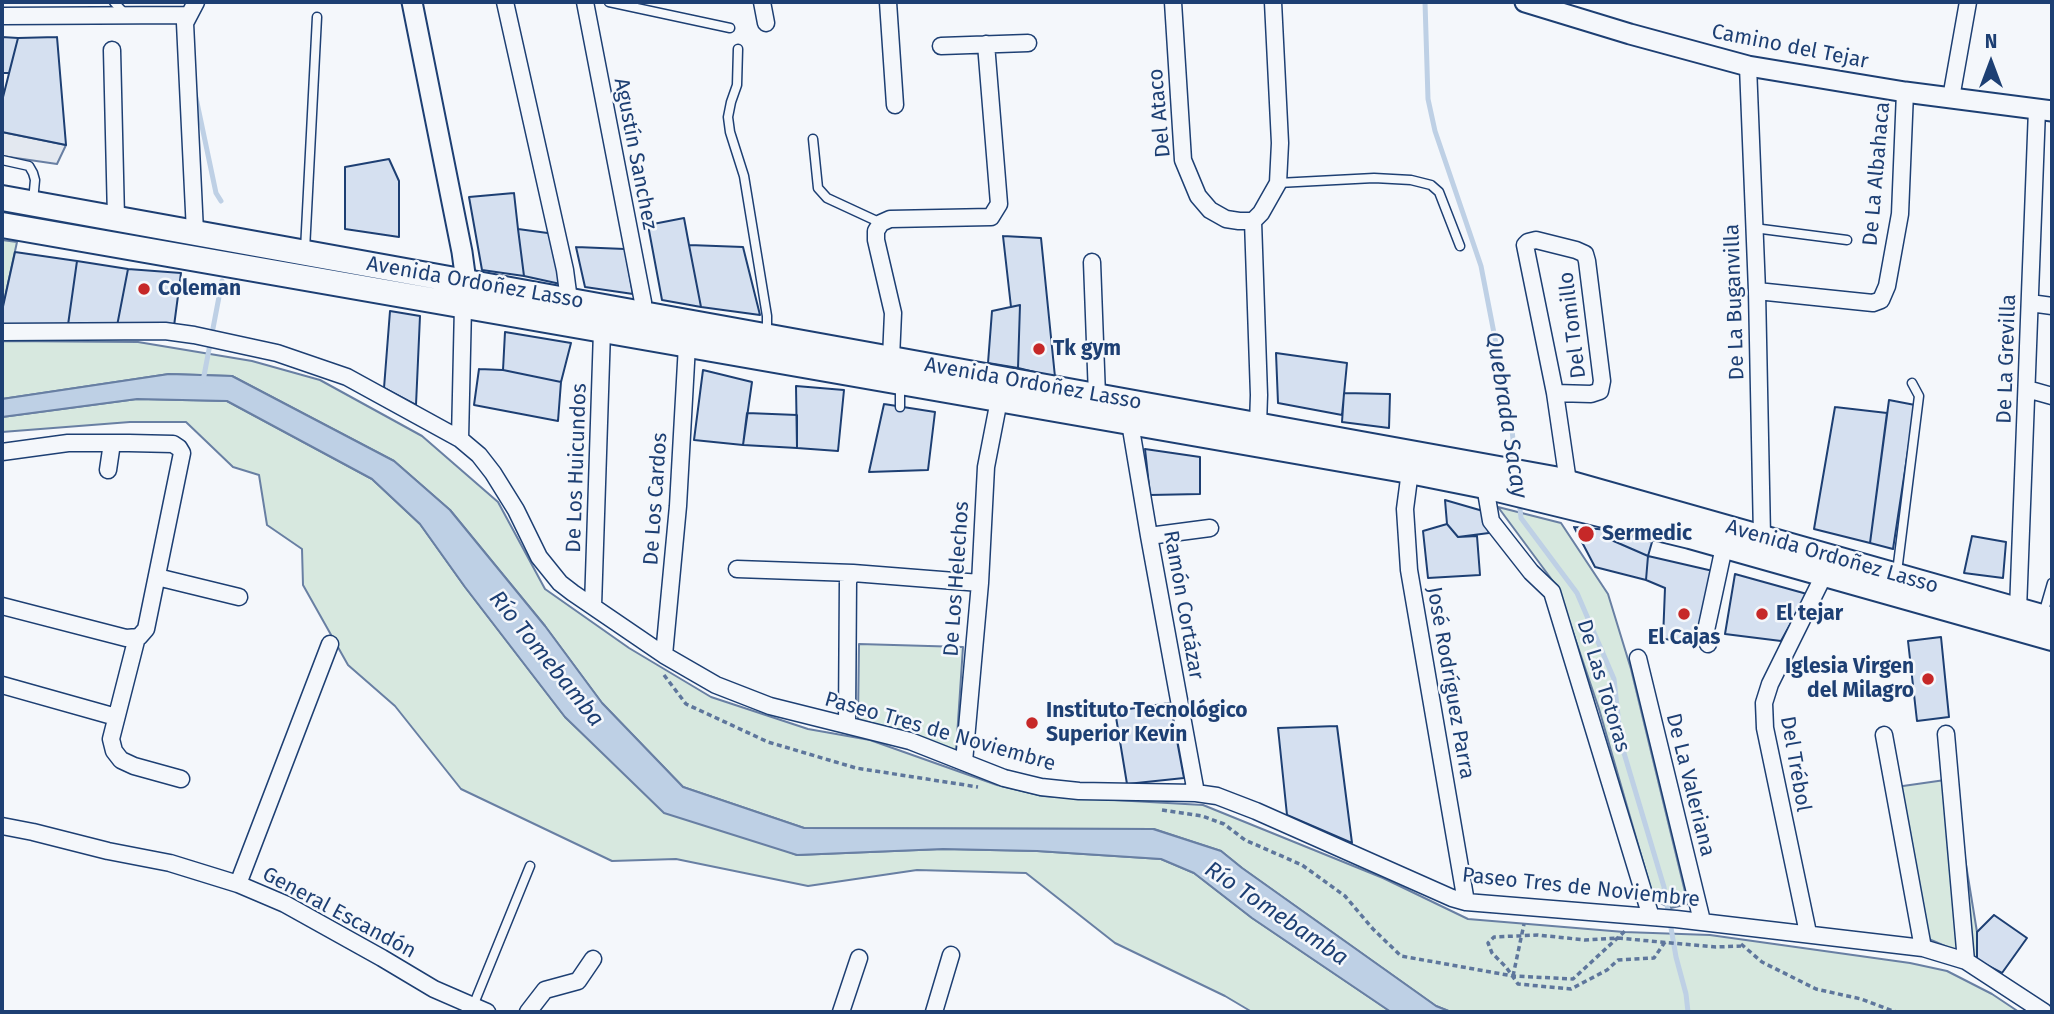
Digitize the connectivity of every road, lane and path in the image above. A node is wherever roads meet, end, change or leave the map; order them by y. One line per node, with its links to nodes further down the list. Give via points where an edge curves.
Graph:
1 (114, 2): 13 (lane)
2 (412, 2): 44 (street, via 462,252)
3 (505, 2): 45 (street)
4 (585, 2): 48 (street, Agustín Sanchez)
5 (609, 2): 17 (lane)
6 (762, 2): 16 (street)
7 (888, 2): 26 (street)
8 (1173, 2): 34 (street, Del Ataco, via 1183,160 1198,196 1210,210 1226,219)
9 (1273, 2): 30 (street)
10 (1525, 2): 23 (street, Camino del Tejar)
11 (1968, 2): 25 (street)
12 (183, 14): 13 (street); 38 (street)
13 (126, 15): 14 (street)
14 (2, 16)
15 (317, 17): 41 (lane)
16 (766, 23)
17 (730, 28)
18 (1028, 43): 19 (street)
19 (986, 44): 20 (street); 35 (street, via 996,211 991,217 890,219)
20 (941, 46)
21 (738, 49): 51 (lane, via 737,85 728,117 744,176)
22 (112, 50): 33 (street)
23 (1748, 66): 24 (street, Camino del Tejar); 37 (street, De La Buganvilla)
24 (1905, 92): 25 (street, Camino del Tejar); 43 (street, De La Albahaca, via 1899,214 1881,300 1872,303)
25 (1951, 98): 27 (street, Camino del Tejar)
26 (895, 105)
27 (2044, 110): 46 (street, De La Grevilla)
28 (813, 139): 35 (lane, via 818,188 827,198)
29 (2, 160): 32 (lane, via 29,166 35,180)
30 (1278, 183): 34 (street, via 1261,214); 40 (lane, via 1374,178 1430,184 1439,192)
31 (2, 198): 32 (main road, Avenida Ordoñez Lasso)
32 (33, 204): 33 (main road, Avenida Ordoñez Lasso)
33 (116, 218): 38 (main road, Avenida Ordoñez Lasso)
34 (1252, 220): 61 (street)
35 (881, 223): 53 (street, via 876,240 893,313)
36 (2, 225): 44 (main road, Avenida Ordoñez Lasso)
37 (1755, 228): 39 (lane); 43 (street, De La Buganvilla)
38 (195, 232): 41 (main road, Avenida Ordoñez Lasso)
39 (1847, 240)
40 (1460, 246)
41 (305, 253): 44 (main road, Avenida Ordoñez Lasso)
42 (1092, 262): 57 (street)
43 (1757, 291): 71 (street, De La Buganvilla)
44 (464, 294): 45 (main road, Avenida Ordoñez Lasso); 49 (main road, Avenida Ordoñez Lasso); 62 (street)
45 (569, 300): 48 (main road, Avenida Ordoñez Lasso)
46 (2030, 303): 47 (street); 55 (street, De La Grevilla)
47 (2052, 306)
48 (643, 314): 51 (main road, Avenida Ordoñez Lasso)
49 (602, 331): 52 (main road, Avenida Ordoñez Lasso); 82 (street, De Los Huicundos)
50 (2, 332): 62 (street, Paseo Tres de Noviembre, via 165,331 277,353 346,377)
51 (767, 336): 53 (main road, Avenida Ordoñez Lasso)
52 (687, 345): 59 (main road, Avenida Ordoñez Lasso, via 900,395); 87 (street, De Los Cardos)
53 (891, 358): 57 (main road, Avenida Ordoñez Lasso)
54 (1912, 383): 76 (lane, via 1919,396)
55 (2027, 389): 58 (street); 83 (street, De La Grevilla)
56 (1555, 393): 56 (street, Del Tomillo, via 1525,245 1536,240 1585,254 1602,381 1600,391 1591,394); 68 (street, Del Tomillo)
57 (1097, 396): 61 (main road, Avenida Ordoñez Lasso)
58 (2052, 396)
59 (999, 400): 60 (main road, Avenida Ordoñez Lasso); 78 (street, De Los Helechos, via 986,467)
60 (1130, 424): 66 (main road, Avenida Ordoñez Lasso); 70 (street, Ramón Cortázar)
61 (1258, 425): 67 (main road, Avenida Ordoñez Lasso)
62 (460, 439): 82 (street, Paseo Tres de Noviembre, via 493,473 549,571)
63 (112, 443): 64 (street, via 68,443); 65 (street); 77 (street, via 173,444 182,453)
64 (2, 452)
65 (108, 470)
66 (1410, 471): 67 (main road, Avenida Ordoñez Lasso); 103 (street, José Rodríguez Parra, via 1405,509 1409,570)
67 (1483, 475): 68 (main road, Avenida Ordoñez Lasso); 105 (street, De Las Totoras, via 1491,521 1552,592)
68 (1557, 487): 71 (main road, Avenida Ordoñez Lasso); 72 (main road, Avenida Ordoñez Lasso)
69 (1210, 528): 70 (street)
70 (1149, 536): 98 (street, Ramón Cortázar)
71 (1762, 537): 76 (main road, Avenida Ordoñez Lasso)
72 (1724, 547): 75 (main road, Avenida Ordoñez Lasso); 85 (street, via 1705,635)
73 (737, 569): 74 (street)
74 (853, 573): 78 (street); 92 (street, via 849,580)
75 (1825, 573): 83 (main road, Avenida Ordoñez Lasso); 108 (street, Del Trébol, via 1764,703 1765,728)
76 (1897, 575): 83 (main road, Avenida Ordoñez Lasso)
77 (157, 577): 80 (street); 84 (street, via 146,629)
78 (980, 583): 95 (street, De Los Helechos)
79 (2052, 583): 83 (lane)
80 (239, 597)
81 (2, 606): 84 (street, via 125,638)
82 (593, 606): 87 (street, Paseo Tres de Noviembre)
83 (2041, 621)
84 (137, 637): 91 (street)
85 (1708, 644)
86 (330, 645): 102 (street)
87 (664, 655): 92 (street, Paseo Tres de Noviembre, via 740,695)
88 (1638, 658): 106 (street, De La Valeriana)
89 (664, 674): 97 (path, via 686,704 768,742 856,768)
90 (2, 685): 91 (street)
91 (116, 717): 96 (street, via 111,739 121,760)
92 (847, 724): 95 (street, Paseo Tres de Noviembre)
93 (1946, 734): 117 (street)
94 (1884, 735): 113 (street)
95 (964, 762): 98 (street, Paseo Tres de Noviembre, via 1041,787)
96 (181, 779)
97 (990, 789)
98 (1196, 793): 103 (street, Paseo Tres de Noviembre, via 1217,796)
99 (1157, 809): 118 (path, via 1224,824 1245,840 1302,866 1345,897 1401,956)
100 (2, 827): 102 (street, General Escandón, via 170,863)
101 (530, 866): 119 (lane)
102 (238, 884): 119 (street, General Escandón, via 285,904 434,989)
103 (1466, 902): 104 (street, Paseo Tres de Noviembre)
104 (1530, 907): 105 (street, Paseo Tres de Noviembre); 109 (path)
105 (1663, 918): 106 (street, Paseo Tres de Noviembre); 110 (path)
106 (1702, 921): 107 (street, Paseo Tres de Noviembre)
107 (1748, 926): 108 (street, Paseo Tres de Noviembre); 112 (path)
108 (1808, 933): 113 (street, Paseo Tres de Noviembre)
109 (1521, 936): 110 (path); 118 (path); 118 (path, via 1494,937 1488,943)
110 (1617, 938): 111 (path); 118 (path, via 1573,979)
111 (1665, 943): 112 (path); 118 (path, via 1654,958 1618,960 1571,989 1518,984)
112 (1741, 946): 123 (path, via 1816,989)
113 (1923, 948): 117 (street, Paseo Tres de Noviembre)
114 (951, 955): 122 (street)
115 (859, 958): 121 (street)
116 (593, 959): 120 (street, via 578,981 545,990)
117 (1966, 961): 124 (street, Paseo Tres de Noviembre)
118 (1513, 976)
119 (480, 1009)
120 (528, 1012)
121 (841, 1012)
122 (934, 1012)
123 (1896, 1012)
124 (2044, 1012)

